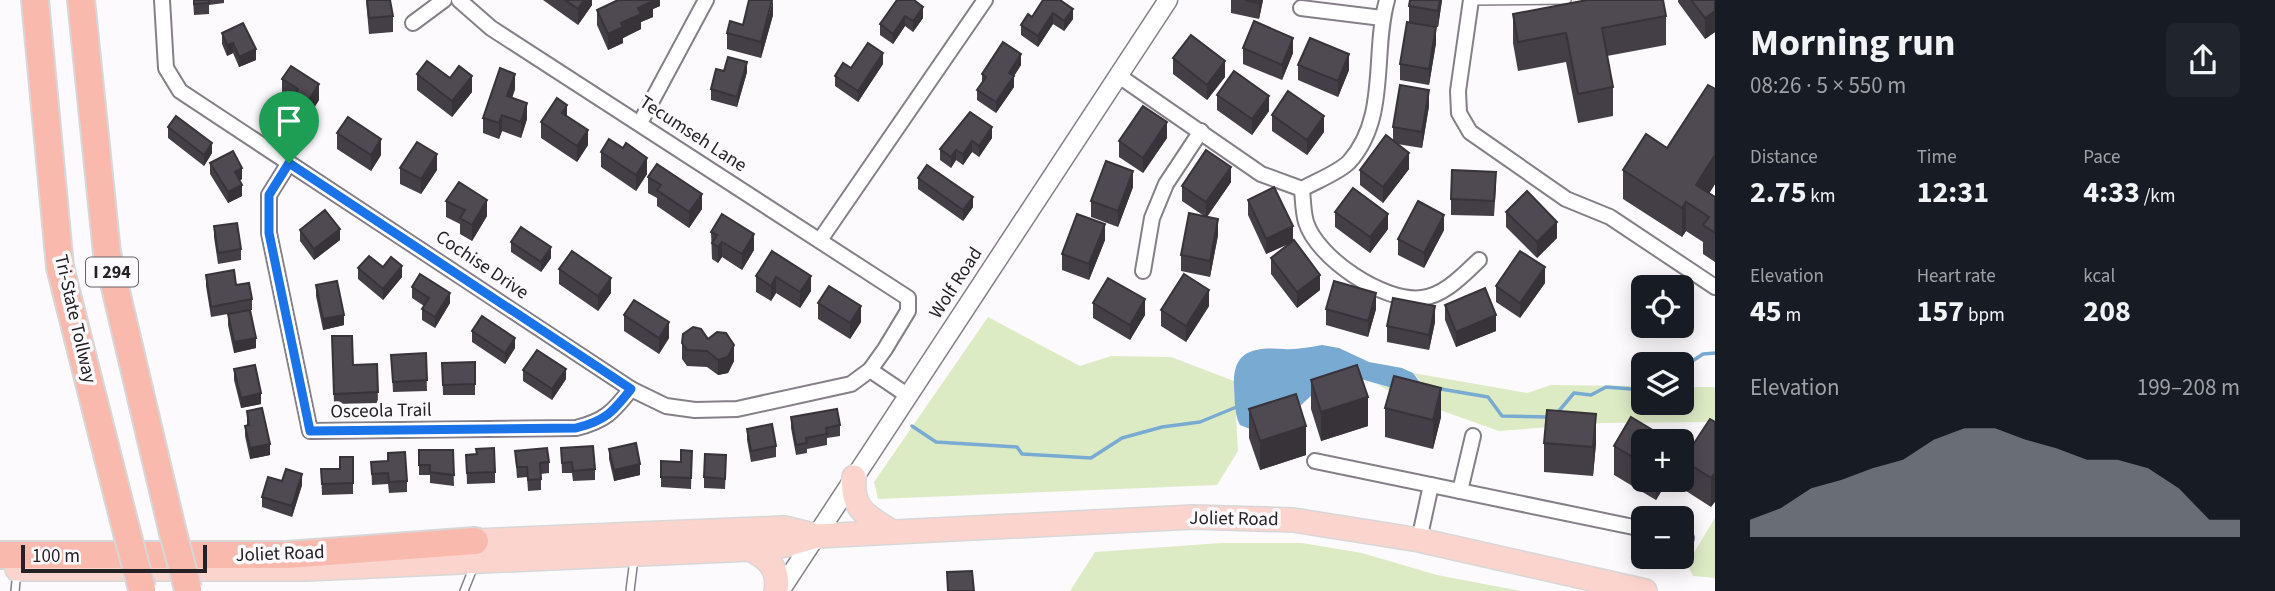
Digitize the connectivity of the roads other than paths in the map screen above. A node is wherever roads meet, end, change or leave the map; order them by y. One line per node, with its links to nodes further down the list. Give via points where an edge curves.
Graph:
1 (35, 0): 43 (highway, Tri-State Tollway / I 294, bridge, via 60,267)
2 (162, 0): 18 (street, Cochise Drive, via 166,68 180,92)
3 (444, 0): 14 (street)
4 (459, 0): 16 (street, Tecumseh Lane, via 491,28)
5 (706, 0): 16 (street)
6 (985, 0): 20 (street)
7 (1168, 0): 15 (street, Wolf Road)
8 (1387, 0): 13 (street)
9 (1567, 0): 10 (lane)
10 (1471, 1): 23 (street, via 1458,91 1459,113 1470,132 1566,199 1610,217)
11 (81, 3): 44 (highway, I 294, bridge, via 107,253)
12 (1301, 8): 13 (street)
13 (1382, 18): 19 (street, via 1374,118 1348,163)
14 (413, 23)
15 (1119, 76): 17 (street); 27 (street, Wolf Road)
16 (640, 123): 20 (street, Tecumseh Lane)
17 (1201, 131): 19 (street, via 1261,174); 22 (street, via 1166,184 1152,218)
18 (289, 163): 26 (street, Cochise Drive); 26 (street, Osceola Trail, via 269,195 269,233 310,431 576,428 598,423)
19 (1302, 189): 21 (street, via 1306,223 1325,255 1383,291 1421,298 1449,288)
20 (820, 240): 24 (street, Tecumseh Lane)
21 (1479, 260)
22 (1143, 271)
23 (1715, 287)
24 (908, 298): 25 (street, Cochise Drive, via 908,310)
25 (870, 370): 26 (street, Cochise Drive, via 851,384 737,409 666,406); 27 (street)
26 (631, 389)
27 (907, 395): 30 (street, Wolf Road)
28 (1473, 436): 32 (street)
29 (1315, 461): 31 (street)
30 (854, 477): 34 (main road, via 854,500 860,509); 35 (street, Wolf Road)
31 (1431, 485): 32 (street); 36 (street)
32 (1460, 491): 33 (street)
33 (1631, 527)
34 (892, 533): 35 (main road, Joliet Road); 36 (main road, Joliet Road, via 1193,517 1293,520)
35 (817, 536): 39 (main road, Joliet Road); 40 (main road, Joliet Road, via 784,528); 47 (street, Wolf Road)
36 (1419, 540): 48 (main road, Joliet Road)
37 (0, 547): 38 (highway, via 288,549 380,543)
38 (381, 547): 40 (highway, Joliet Road); 42 (highway, Joliet Road)
39 (750, 549): 41 (main road, Joliet Road); 47 (main road, via 771,563)
40 (475, 552): 41 (main road, Joliet Road); 42 (main road, Joliet Road, via 307,569); 45 (lane)
41 (635, 554): 46 (lane)
42 (8, 571)
43 (142, 590)
44 (188, 590)
45 (464, 591)
46 (630, 591)
47 (778, 591)
48 (1645, 591)

